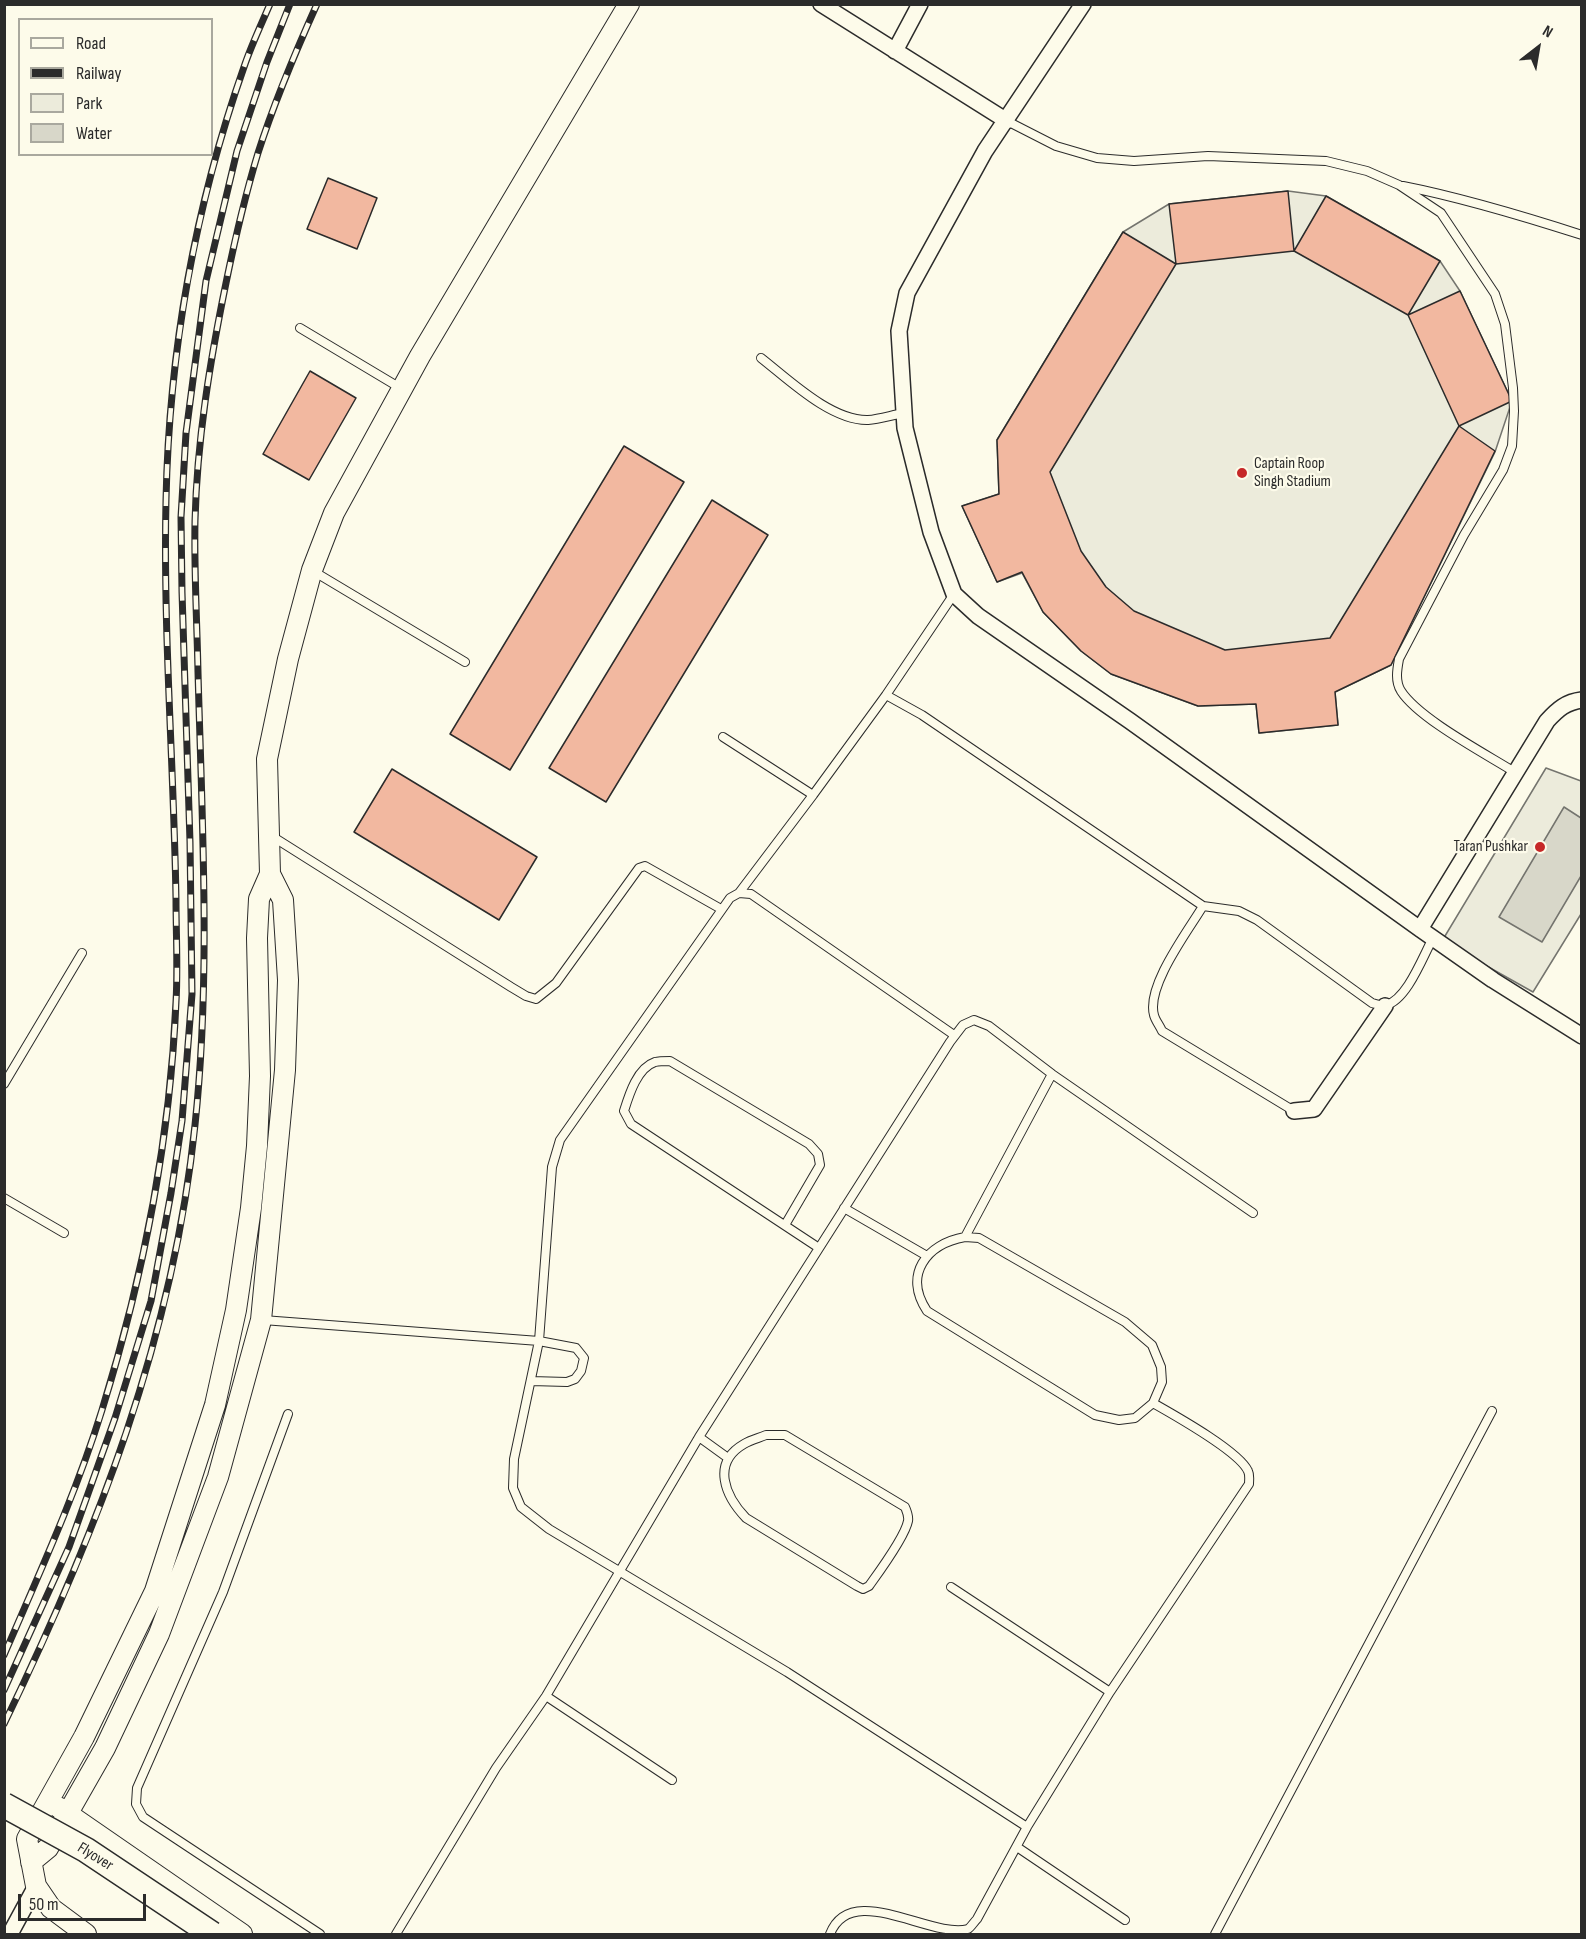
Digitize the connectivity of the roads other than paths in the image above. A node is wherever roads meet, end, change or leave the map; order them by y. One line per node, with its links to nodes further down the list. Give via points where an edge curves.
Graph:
1 (628, 4): 11 (street)
2 (821, 4): 5 (street)
3 (920, 4): 5 (street)
4 (1083, 4): 6 (street)
5 (895, 51): 6 (street)
6 (1007, 121): 7 (lane, via 1056,146 1097,158 1134,161 1208,156 1326,161 1367,171); 12 (street, via 985,151 907,293 899,331)
7 (1399, 185): 8 (lane, via 1473,202); 19 (lane, via 1441,213 1495,294 1512,365 1514,411 1512,446 1503,470 1399,659 1397,679 1400,690 1415,706)
8 (1581, 235)
9 (300, 328): 11 (lane)
10 (761, 358): 12 (lane, via 819,404 841,414 866,420)
11 (402, 389): 13 (street, via 334,513)
12 (904, 413): 14 (street, via 931,531)
13 (312, 570): 15 (lane); 21 (street, via 285,670 267,759)
14 (954, 594): 16 (lane); 26 (street, via 978,616)
15 (465, 662)
16 (886, 695): 20 (lane); 24 (lane, via 922,715)
17 (1581, 700): 19 (street, via 1569,701 1557,710)
18 (723, 737): 20 (lane)
19 (1516, 773): 26 (street)
20 (813, 795): 23 (lane)
21 (269, 835): 22 (street); 25 (lane, via 536,999 556,983 639,868 645,866)
22 (270, 874): 42 (street, via 283,900 288,980 285,1070); 55 (street, via 259,899 260,1076 251,1208 236,1310 215,1405 155,1591 84,1737)
23 (739, 893): 25 (lane); 29 (lane, via 752,894)
24 (1203, 906): 28 (lane, via 1239,911 1257,920 1372,1003); 33 (lane, via 1160,977 1153,998 1154,1015 1162,1031)
25 (721, 909): 43 (lane, via 560,1140 552,1167)
26 (1427, 933): 28 (lane, via 1405,991); 30 (street)
27 (82, 953): 32 (lane)
28 (1385, 1006): 33 (street, via 1314,1109)
29 (954, 1035): 31 (lane, via 974,1020 989,1026); 35 (lane)
30 (1581, 1036)
31 (1052, 1074): 36 (lane); 39 (lane)
32 (4, 1084)
33 (1294, 1111)
34 (4, 1198): 38 (lane)
35 (844, 1208): 40 (lane); 41 (lane)
36 (1253, 1213)
37 (785, 1225): 37 (lane, via 631,1124 624,1111 642,1071 655,1062 670,1061 809,1144 818,1154 820,1165); 40 (lane)
38 (64, 1233)
39 (965, 1237): 41 (lane, via 948,1240); 45 (lane, via 979,1238 1115,1317 1152,1345 1162,1382)
40 (819, 1248): 48 (lane)
41 (927, 1256): 45 (lane, via 919,1267 918,1298 939,1320 1095,1415 1119,1420 1135,1418)
42 (261, 1320): 43 (lane); 57 (street, via 218,1477 159,1634 105,1748)
43 (539, 1341): 44 (lane); 44 (lane, via 576,1348 584,1358 576,1380)
44 (531, 1381): 50 (lane, via 514,1459 513,1488 521,1507)
45 (1153, 1403): 52 (lane, via 1242,1462 1250,1473 1249,1484)
46 (1492, 1411): 70 (lane)
47 (288, 1414): 67 (lane, via 223,1592 137,1788 136,1804 144,1817)
48 (699, 1437): 49 (lane); 50 (lane)
49 (728, 1458): 49 (lane, via 742,1445 766,1435 785,1435 905,1507 908,1521 869,1586 857,1586 746,1518 728,1495 724,1469)
50 (620, 1573): 53 (lane); 58 (lane, via 787,1672)
51 (951, 1587): 52 (lane)
52 (1110, 1692): 58 (lane)
53 (546, 1696): 54 (lane); 68 (lane, via 496,1768)
54 (672, 1780)
55 (48, 1801): 57 (street); 60 (street, via 27,1839)
56 (4, 1805): 65 (main road, Flyover, bridge, via 86,1850)
57 (68, 1812): 60 (street, via 48,1848); 66 (street)
58 (1027, 1827): 59 (lane)
59 (1017, 1847): 62 (lane); 69 (lane, via 969,1929 939,1933 864,1913 850,1914 839,1921)
60 (31, 1862): 61 (street)
61 (36, 1886): 63 (street); 64 (street, via 51,1908)
62 (1125, 1920)
63 (10, 1935)
64 (86, 1935)
65 (212, 1935)
66 (242, 1935)
67 (320, 1935)
68 (396, 1935)
69 (830, 1935)
70 (1215, 1935)

